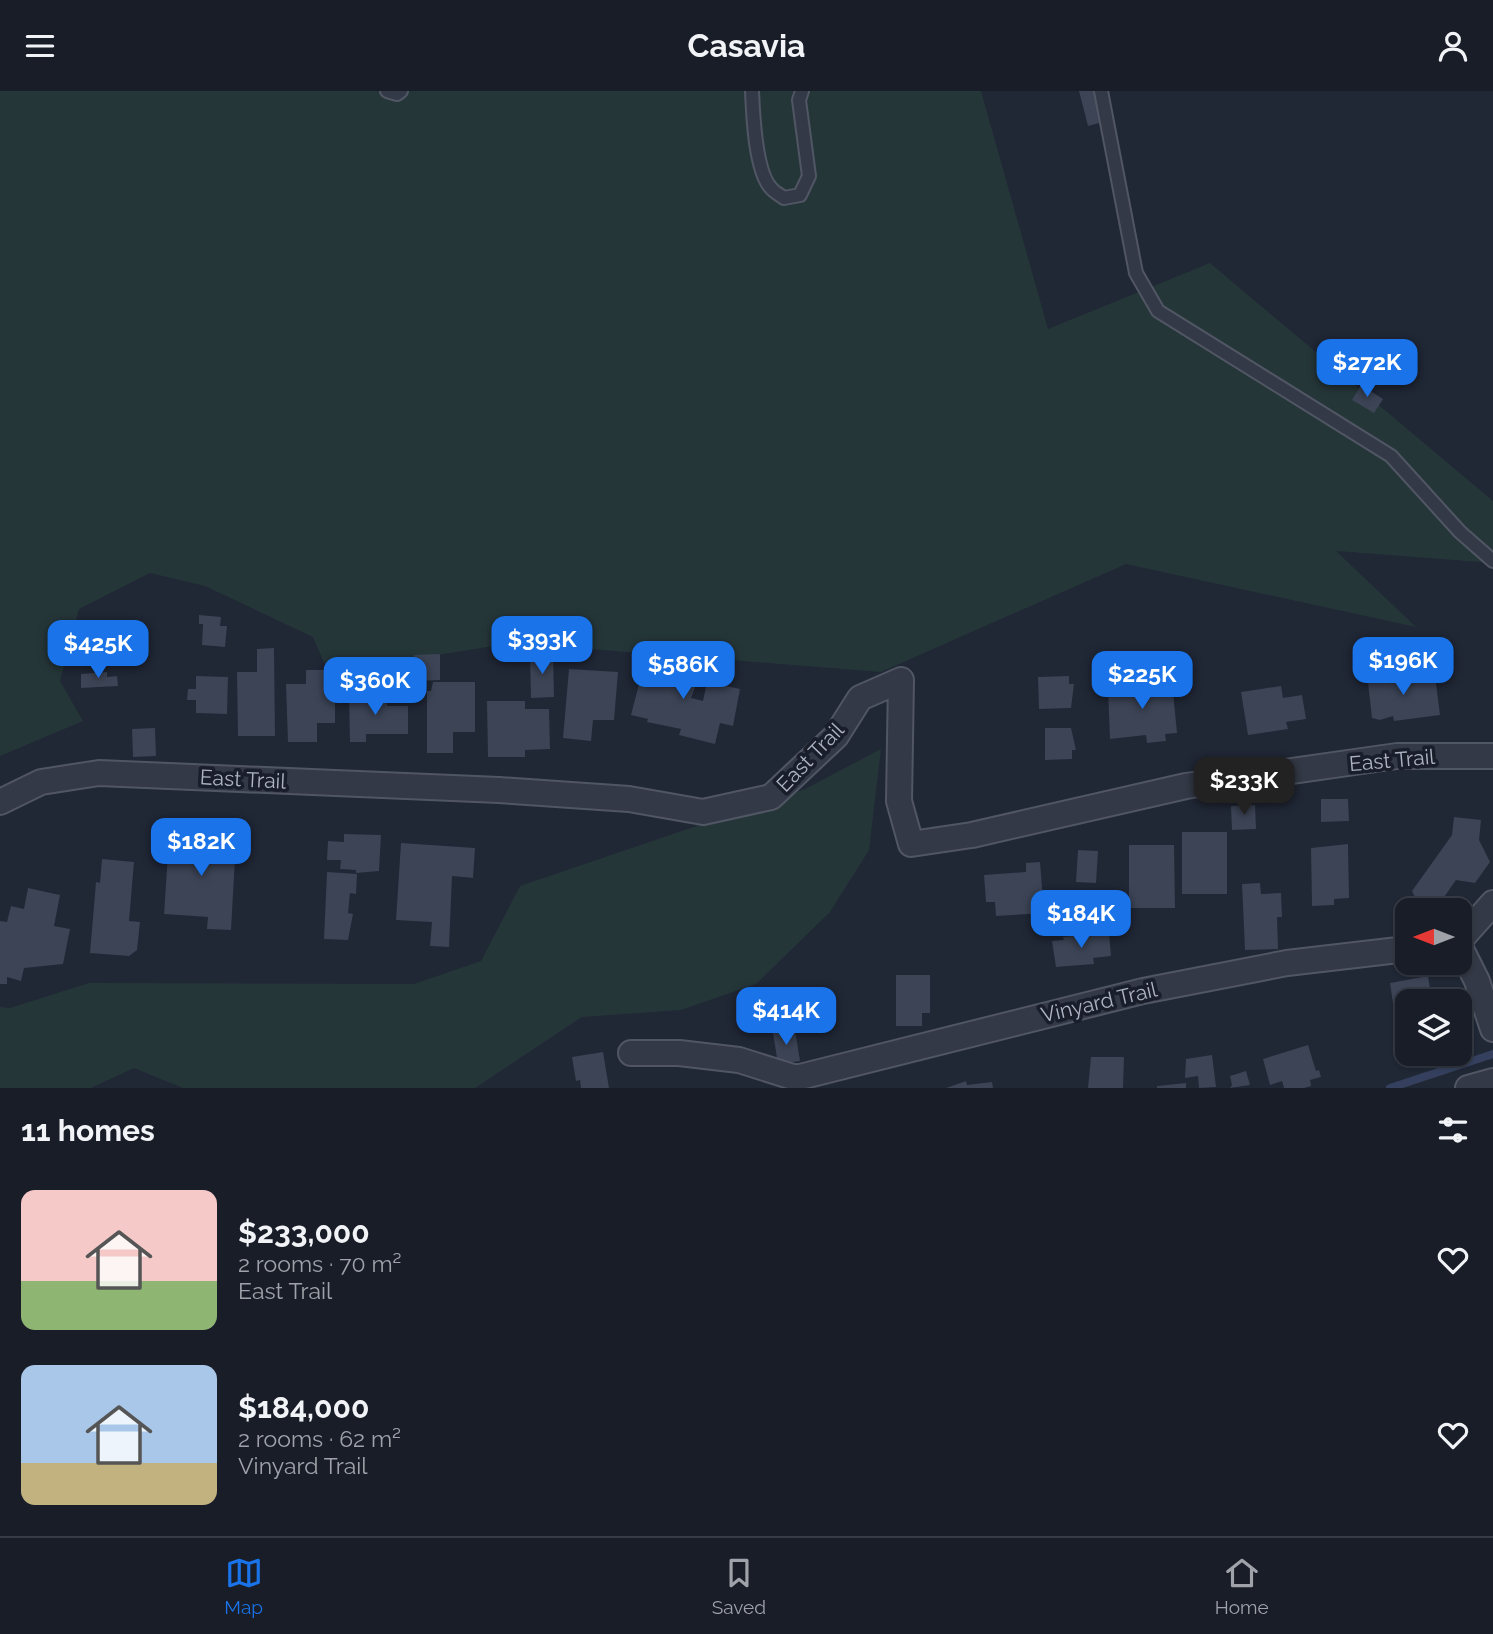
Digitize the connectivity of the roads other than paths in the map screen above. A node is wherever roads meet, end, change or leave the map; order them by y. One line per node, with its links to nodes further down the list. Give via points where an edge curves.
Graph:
1 (387, 91): 2 (lane)
2 (401, 91)
3 (752, 91): 4 (lane, via 763,170 769,187 784,198 800,195 809,176 799,100)
4 (802, 91)
5 (1101, 91): 6 (lane, via 1136,273 1158,311 1391,456)
6 (1493, 561)
7 (1493, 756): 8 (street, East Trail, via 1397,756 1186,786 972,835 911,844 900,801 901,680 860,698 836,736 771,797 703,812 629,799 499,790 99,773 41,782)
8 (0, 802)
9 (1493, 903): 10 (street)
10 (1472, 927)
11 (1395, 950): 16 (street, Vinyard Trail, via 1287,963 1143,991)
12 (1472, 970): 13 (street)
13 (1493, 1029)
14 (631, 1053): 16 (street, via 739,1060)
15 (1493, 1081): 17 (street)
16 (795, 1083)
17 (1468, 1088)

